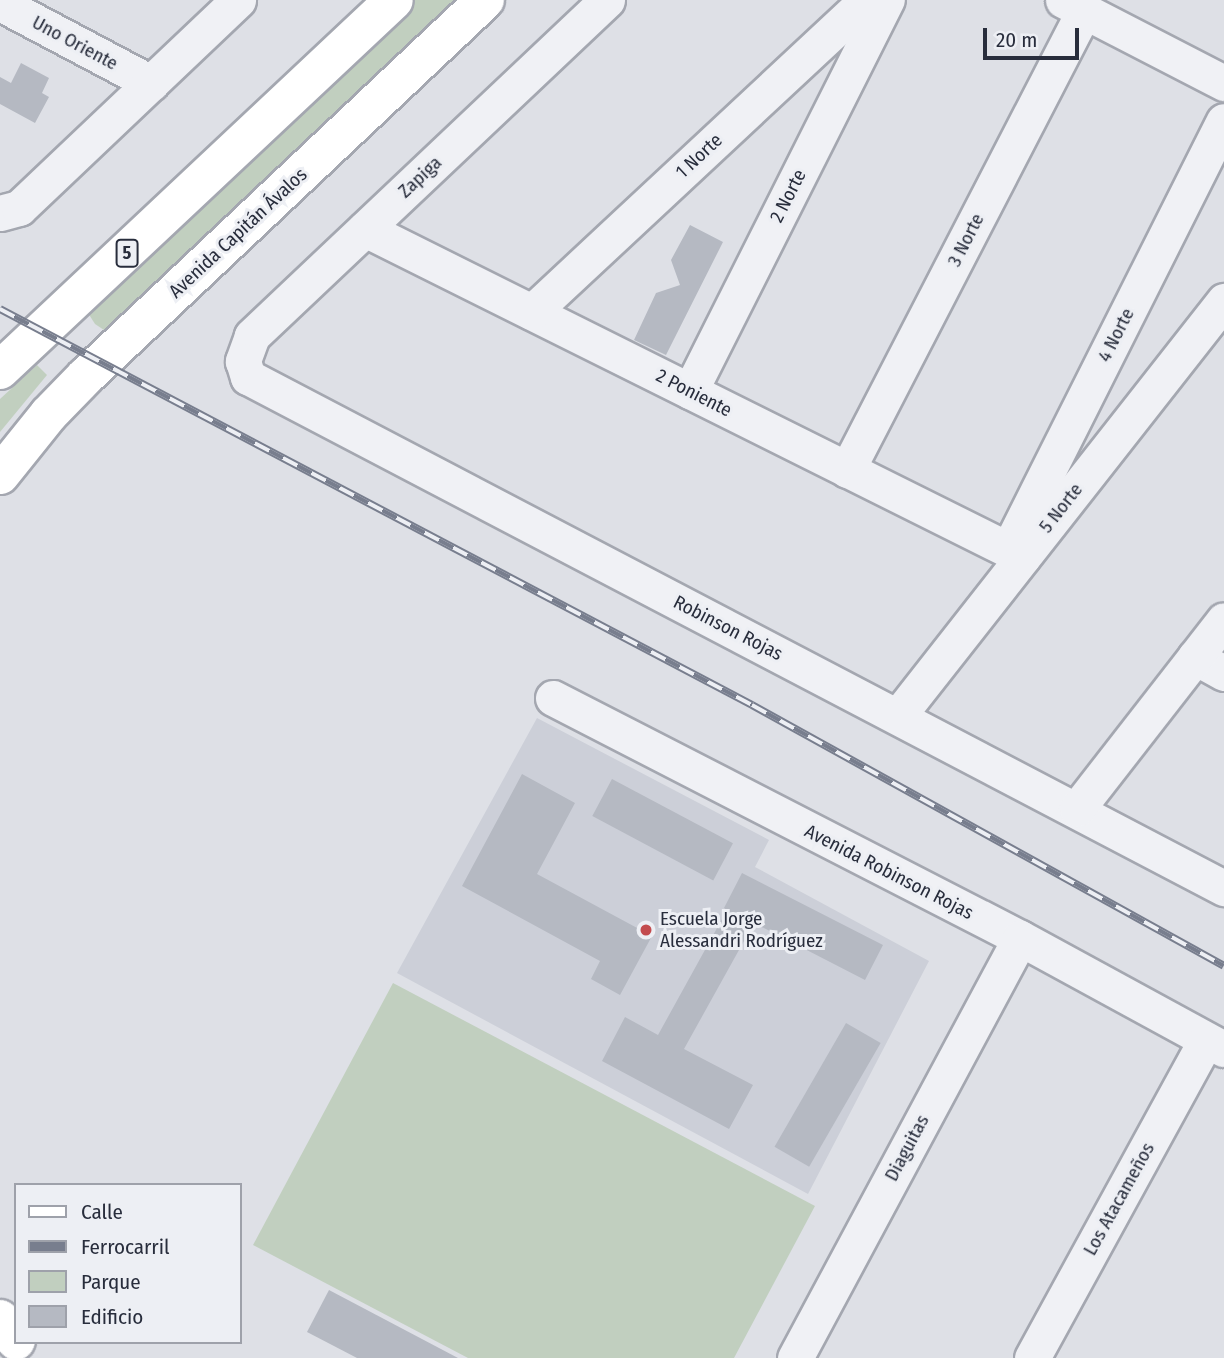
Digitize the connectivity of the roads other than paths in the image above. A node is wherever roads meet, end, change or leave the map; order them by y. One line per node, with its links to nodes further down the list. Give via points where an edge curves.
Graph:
1 (239, 0): 9 (street)
2 (394, 0): 17 (main road, 5)
3 (485, 0): 20 (main road, Avenida Capitán Ávalos, via 86,376)
4 (607, 0): 13 (street, Zapiga)
5 (866, 0): 15 (street, 1 Norte)
6 (887, 0): 18 (street, 2 Norte)
7 (0, 3): 9 (street, Uno Oriente)
8 (1074, 5): 10 (street); 19 (street, 3 Norte)
9 (151, 83): 12 (street)
10 (1224, 83)
11 (1224, 121): 21 (street, 4 Norte)
12 (9, 211)
13 (365, 229): 15 (street, 2 Poniente); 16 (street, Zapiga, via 252,336)
14 (1224, 301): 21 (street, 5 Norte)
15 (532, 312): 18 (street, 2 Poniente)
16 (243, 361): 25 (street, Robinson Rojas, via 253,381)
17 (2, 368)
18 (690, 391): 19 (street, 2 Poniente)
19 (848, 470): 21 (street, 2 Poniente)
20 (0, 475)
21 (1015, 553): 25 (street, 5 Norte)
22 (1224, 620): 23 (street)
23 (1210, 665): 26 (street)
24 (553, 698): 28 (street, Avenida Robinson Rojas)
25 (898, 716): 26 (street, Robinson Rojas)
26 (1077, 809): 27 (street, Robinson Rojas)
27 (1224, 888)
28 (1020, 939): 29 (street, Avenida Robinson Rojas); 34 (street, Diaguitas)
29 (1215, 1044): 35 (street, Los Atacameños)
30 (0, 1319): 31 (main road)
31 (14, 1338)
32 (18, 1344): 33 (main road)
33 (29, 1358)
34 (795, 1358)
35 (1032, 1358)

